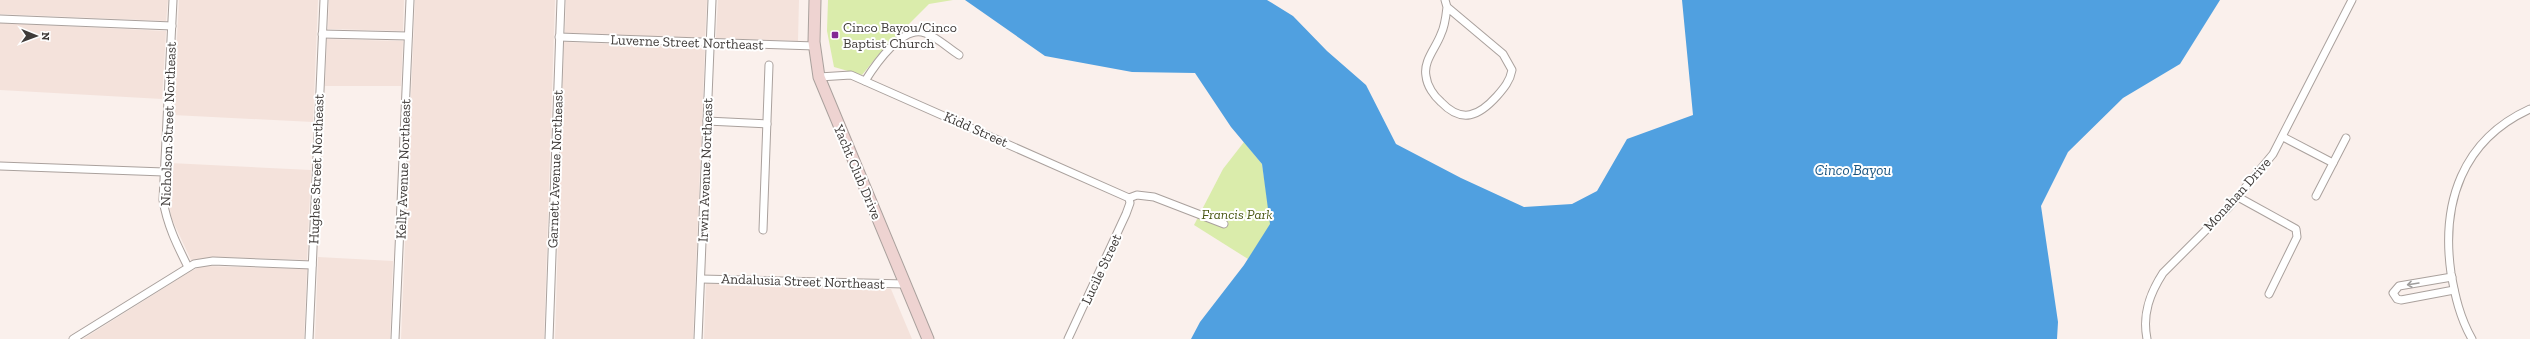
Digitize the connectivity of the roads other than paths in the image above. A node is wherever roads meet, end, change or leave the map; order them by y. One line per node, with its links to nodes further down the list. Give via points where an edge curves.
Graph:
1 (173, 0): 10 (street, Nicholson Street Northeast)
2 (324, 0): 11 (street, Hughes Street Northeast)
3 (410, 0): 12 (street, Kelly Avenue Northeast)
4 (560, 0): 13 (street, Garnett Avenue Northeast)
5 (712, 0): 14 (street, Irwin Avenue Northeast)
6 (815, 0): 15 (main road, Yacht Club Drive)
7 (2352, 0): 23 (street, Monahan Drive)
8 (1446, 4): 8 (street, via 1442,33 1429,58 1426,76 1431,89 1446,107 1460,115 1469,116 1492,101 1511,78 1512,70 1502,54)
9 (0, 19): 10 (street)
10 (172, 26): 27 (street, Nicholson Street Northeast)
11 (322, 34): 12 (street); 33 (street, Hughes Street Northeast)
12 (408, 36): 42 (street, Kelly Avenue Northeast)
13 (559, 38): 14 (street, Luverne Street Northeast); 43 (street, Garnett Avenue Northeast)
14 (711, 43): 15 (street, Luverne Street Northeast); 21 (street, Irwin Avenue Northeast)
15 (815, 46): 18 (main road, Yacht Club Drive)
16 (959, 55): 19 (street, via 930,35 918,31 911,33 888,50)
17 (769, 65): 22 (street)
18 (819, 77): 19 (street, Kidd Street, via 850,75); 37 (main road, Yacht Club Drive)
19 (866, 81): 30 (street, Kidd Street)
20 (2530, 109): 35 (street, via 2501,125 2486,138 2462,174 2450,208 2448,254)
21 (707, 121): 22 (street); 36 (street, Irwin Avenue Northeast)
22 (767, 124): 32 (street)
23 (2283, 137): 25 (street); 29 (street, Monahan Drive, via 2263,168)
24 (2346, 138): 25 (street)
25 (2333, 163): 28 (street)
26 (0, 166): 27 (street)
27 (164, 172): 34 (street, Nicholson Street Northeast, via 166,218)
28 (2316, 196)
29 (2238, 197): 39 (street, via 2296,229 2297,237); 47 (street, Monahan Drive, via 2163,272 2148,301 2145,318)
30 (1129, 198): 31 (street, via 1137,195 1154,196); 46 (street, Lucile Street, via 1126,214)
31 (1224, 224)
32 (763, 230)
33 (312, 265): 34 (street, via 202,262); 41 (street, Hughes Street Northeast)
34 (188, 267): 40 (street)
35 (2452, 277): 38 (street); 38 (street, one-way to 38, via 2400,286 2393,293 2401,300)
36 (701, 279): 37 (street, Andalusia Street Northeast); 44 (street, Irwin Avenue Northeast)
37 (905, 284): 45 (main road, Yacht Club Drive)
38 (2454, 290): 48 (street, via 2461,317)
39 (2269, 294)
40 (73, 339)
41 (309, 339)
42 (395, 339)
43 (549, 339)
44 (698, 339)
45 (928, 339)
46 (1068, 339)
47 (2147, 339)
48 (2472, 339)

